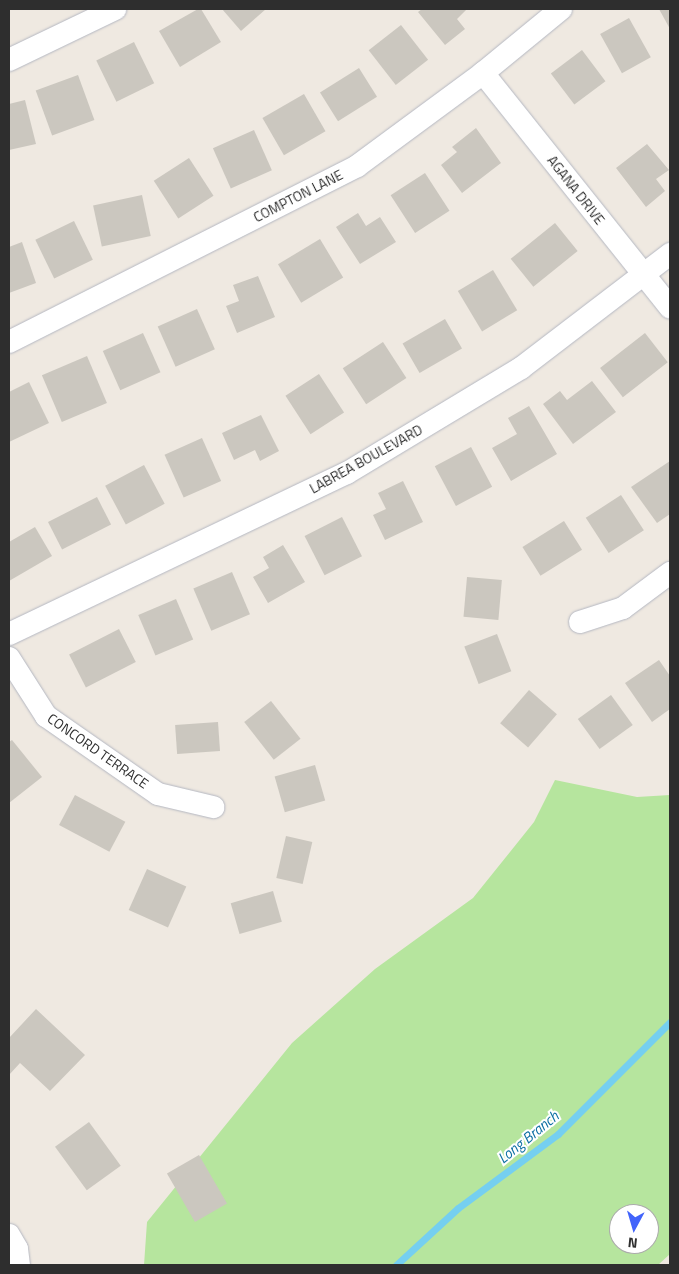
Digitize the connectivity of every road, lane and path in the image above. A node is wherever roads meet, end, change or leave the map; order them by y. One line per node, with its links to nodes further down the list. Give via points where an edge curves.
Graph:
1 (115, 9): 3 (street)
2 (561, 9): 4 (street, COMPTON LANE)
3 (9, 60)
4 (483, 73): 6 (street, AGANA DRIVE); 8 (street, COMPTON LANE, via 357,166)
5 (670, 254): 6 (street, LABREA BOULEVARD)
6 (643, 276): 7 (street, AGANA DRIVE); 11 (street, LABREA BOULEVARD, via 522,368 348,473)
7 (670, 307)
8 (9, 342)
9 (670, 573): 10 (street, via 623,608)
10 (580, 622)
11 (9, 634)
12 (9, 658): 13 (street, CONCORD TERRACE, via 46,716 158,794)
13 (213, 807)
14 (9, 1235): 15 (street, via 17,1249)
15 (19, 1265)

